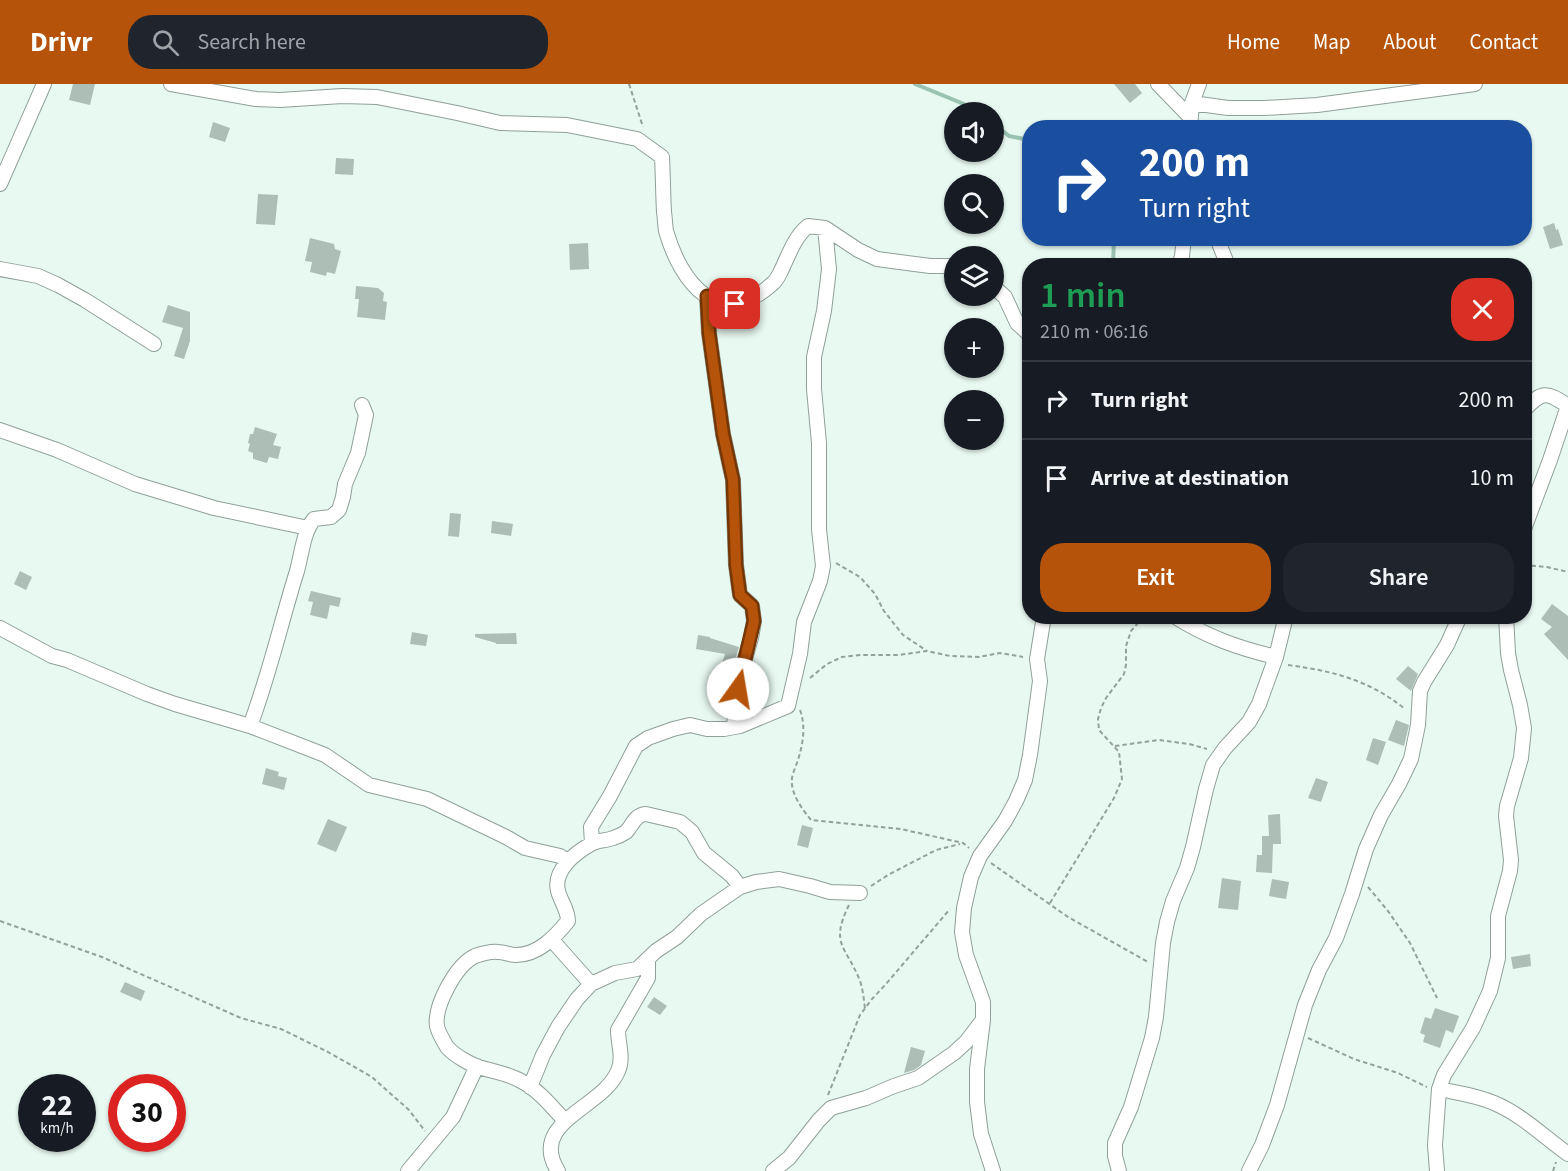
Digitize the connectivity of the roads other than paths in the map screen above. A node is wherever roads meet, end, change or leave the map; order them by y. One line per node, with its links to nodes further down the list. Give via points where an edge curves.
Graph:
1 (44, 84): 7 (street)
2 (171, 84): 11 (street, via 256,99 377,97 501,123 567,125 637,139 662,157 666,229 680,267)
3 (1158, 84): 6 (street)
4 (1198, 84): 6 (street)
5 (1475, 84): 6 (street, via 1306,106 1228,108)
6 (1191, 116)
7 (0, 184)
8 (825, 228): 9 (street, via 877,259); 11 (street, via 808,226 800,232 774,283 753,297 735,304 717,302); 29 (street, via 829,269 814,357 823,566 804,622 788,706)
9 (944, 266)
10 (0, 269): 14 (street, via 38,276 58,285)
11 (707, 296): 29 (street, via 723,434 733,480 737,575 740,595 752,606 754,621 740,676)
12 (1004, 296): 13 (street)
13 (1022, 327)
14 (154, 344)
15 (1532, 402): 17 (street, via 1542,394)
16 (362, 405): 20 (street, via 366,415 358,453 339,510 331,517 314,519)
17 (1568, 406): 19 (street)
18 (0, 430): 20 (street, via 135,484 214,508)
19 (1532, 508)
20 (308, 528): 28 (street)
21 (1043, 624): 37 (street, via 1037,659 1040,681 1025,780 1005,821 980,856 964,908 962,932 983,1002)
22 (1187, 624): 27 (street, via 1224,643)
23 (1284, 624): 27 (street)
24 (1456, 624): 48 (street, via 1420,691 1411,759 1366,849 1336,938 1305,1005 1276,1105)
25 (1506, 624): 40 (street, via 1508,653 1524,728 1521,758 1507,806 1511,860 1498,916 1498,958 1490,991)
26 (0, 628): 28 (street, via 52,656 147,694)
27 (1276, 660): 47 (street, via 1249,722 1213,765 1187,868 1167,922 1152,1038 1131,1107 1115,1143)
28 (250, 726): 31 (street, via 325,755 369,785 427,799 525,848)
29 (734, 727): 30 (street, via 707,729 690,725 648,738 636,746 591,827)
30 (592, 843): 31 (street); 32 (street, via 613,839 627,831 640,814 680,822 692,832 704,853)
31 (567, 861): 34 (street, via 558,876 557,888 568,921)
32 (740, 887): 33 (street, via 779,879 830,892); 35 (street, via 701,914)
33 (860, 893)
34 (551, 939): 36 (street); 38 (street, via 516,956 495,951 475,957 461,967 447,989 438,1011 437,1027 447,1046)
35 (648, 960): 36 (street, via 637,969 615,973); 41 (street, via 648,978 618,1030 620,1069 612,1083)
36 (591, 984): 39 (street, via 558,1027)
37 (983, 1020): 45 (street, via 954,1053 918,1078 831,1108); 46 (street, via 977,1102 981,1134)
38 (477, 1066): 39 (street, via 506,1073); 43 (street, via 453,1117)
39 (530, 1087): 41 (street)
40 (1439, 1089): 42 (street, via 1497,1104); 49 (street, via 1434,1145)
41 (565, 1121): 44 (street, via 557,1129 549,1152)
42 (1568, 1154)
43 (408, 1171)
44 (558, 1171)
45 (773, 1171)
46 (993, 1171)
47 (1119, 1171)
48 (1249, 1171)
49 (1437, 1171)

